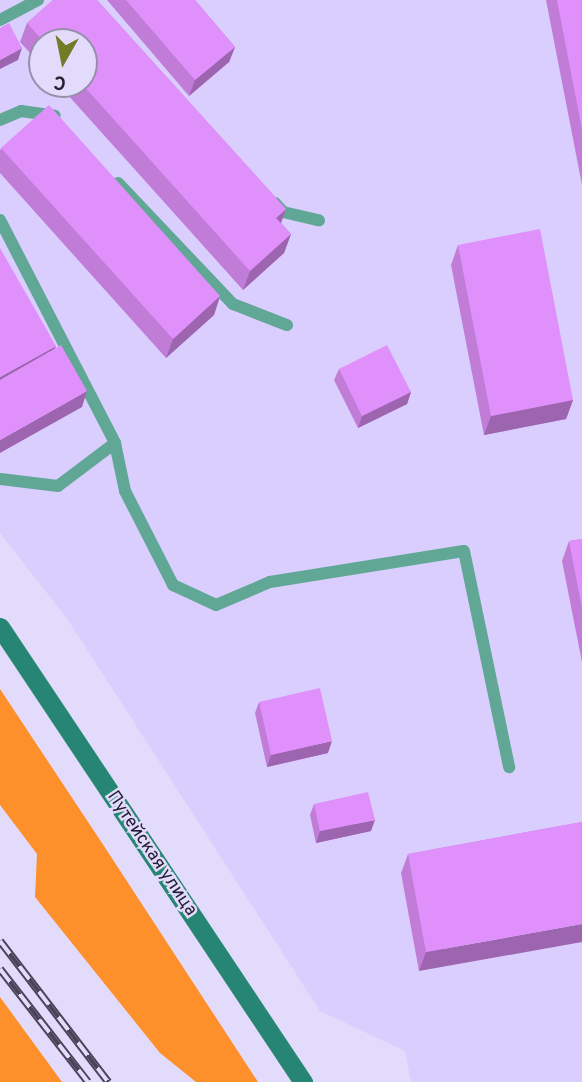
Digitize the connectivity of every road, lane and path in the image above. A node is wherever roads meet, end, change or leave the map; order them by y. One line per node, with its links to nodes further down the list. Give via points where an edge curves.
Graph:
1 (38, 0): 2 (lane)
2 (0, 20)
3 (0, 120): 4 (lane, via 21,111 51,112)
4 (70, 132)
5 (108, 172): 9 (lane, via 233,304)
6 (264, 192): 8 (lane, via 283,212)
7 (0, 220): 10 (lane)
8 (319, 220)
9 (287, 325)
10 (115, 443): 11 (lane, via 58,486); 13 (lane, via 125,491 173,585 216,605 270,582 464,551)
11 (0, 479)
12 (0, 627): 14 (main road, Путейская улица)
13 (509, 767)
14 (303, 1082)

